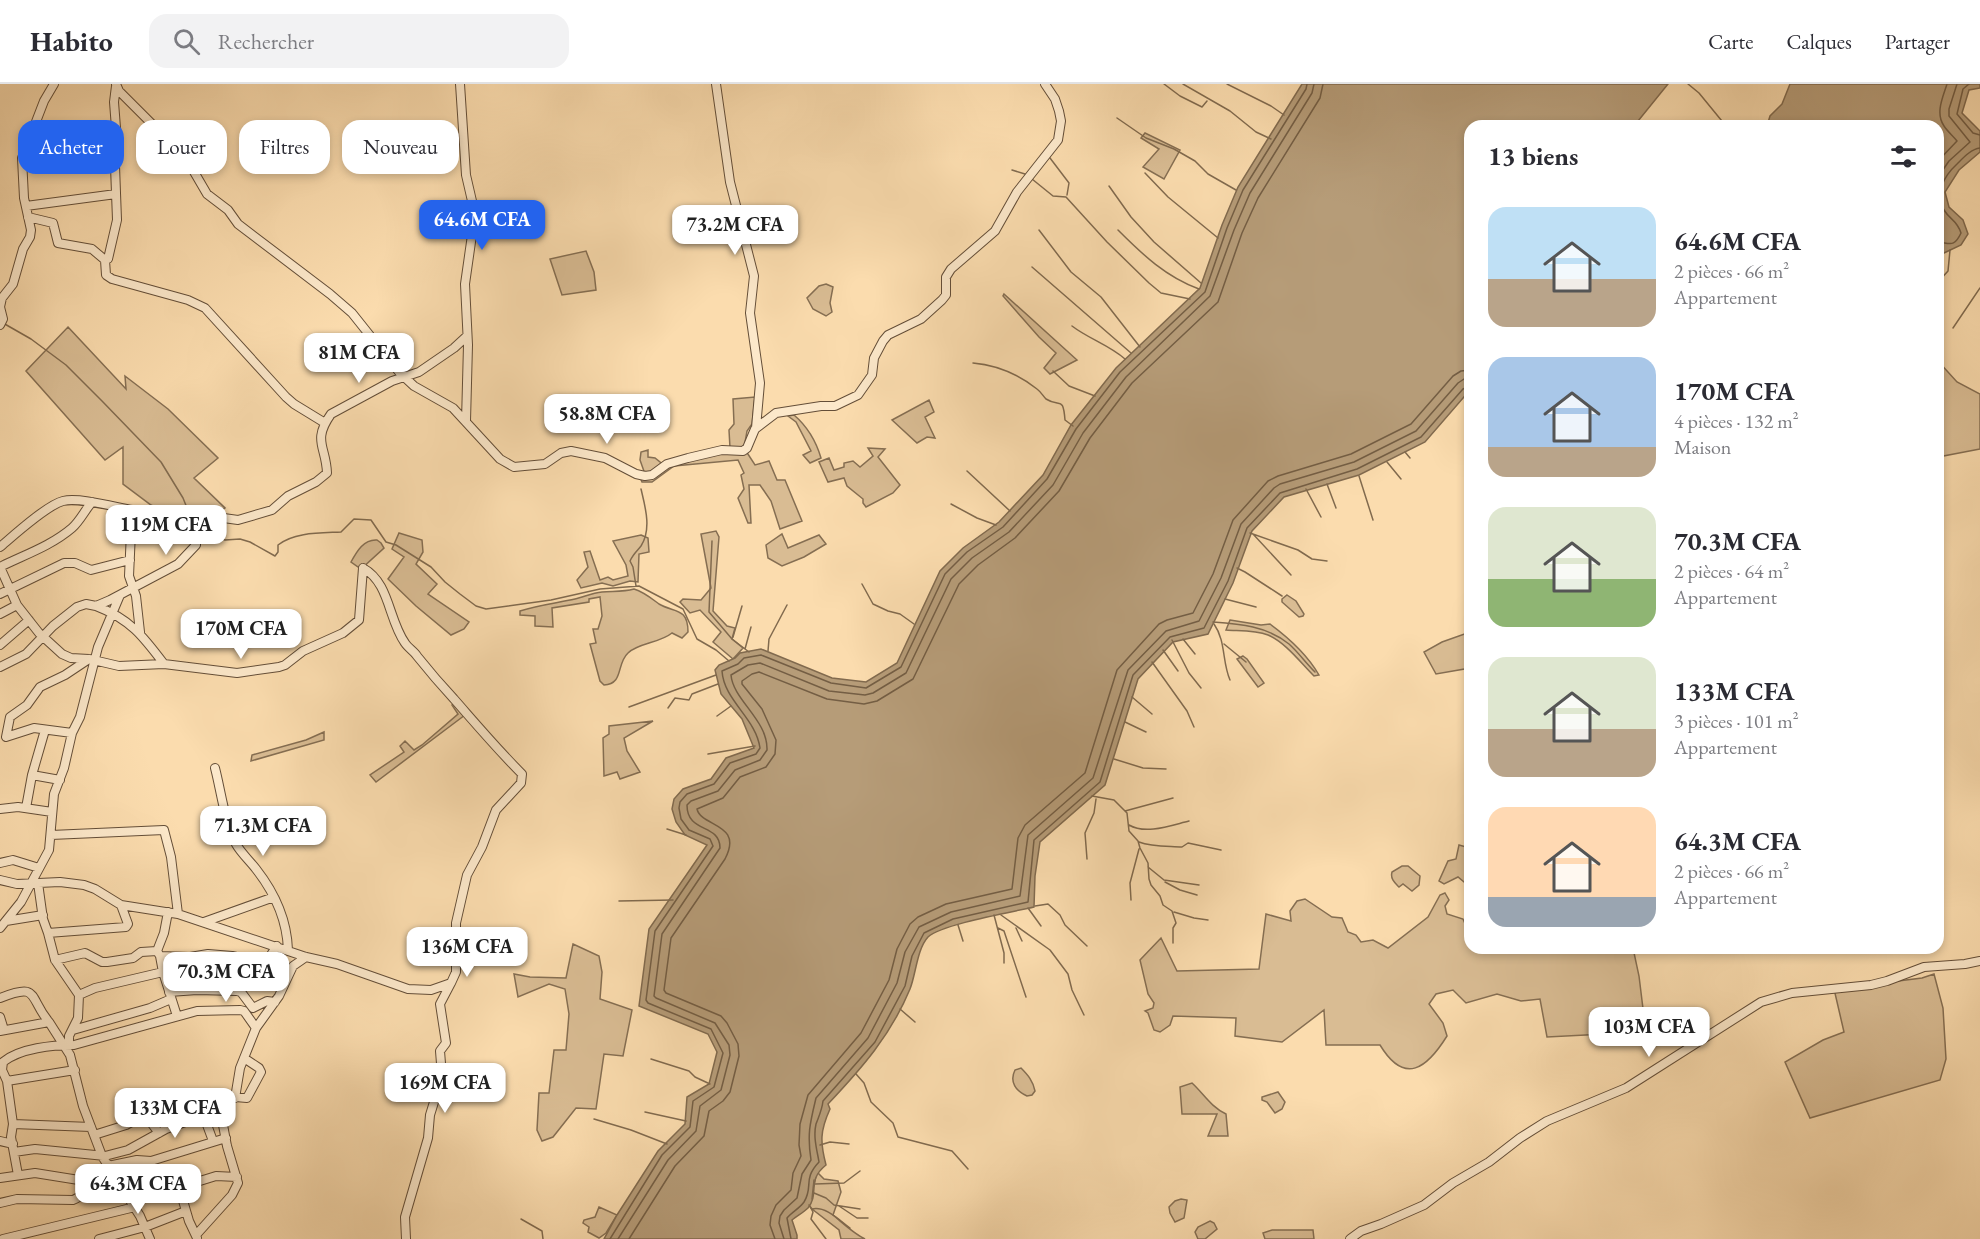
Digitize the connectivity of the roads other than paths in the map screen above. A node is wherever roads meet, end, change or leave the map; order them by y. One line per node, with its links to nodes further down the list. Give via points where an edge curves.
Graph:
1 (54, 84): 7 (street, via 24,152 21,170)
2 (460, 84): 11 (street, via 466,175 475,214 465,284)
3 (716, 84): 15 (street, via 730,182 754,276 750,313 760,383)
4 (1045, 84): 15 (street, via 1059,111 1058,140 1017,192 995,231 951,269 942,300 921,319 885,338 874,358 872,375 854,397 835,406 776,413)
5 (116, 85): 6 (street); 12 (street, via 162,134 201,158 193,170 207,194 228,210 238,224 352,313)
6 (116, 194): 7 (street); 9 (street, via 116,228)
7 (26, 206): 8 (street)
8 (28, 218): 9 (street, via 53,223 58,243 92,249); 10 (street, via 30,237 13,284 2,298)
9 (105, 260): 14 (street, via 106,275 112,279 205,308 286,397)
10 (0, 325)
11 (467, 336): 12 (street, via 425,368); 13 (street)
12 (404, 377): 13 (street, via 453,408); 14 (street, via 335,410)
13 (466, 421): 15 (street, via 500,459 514,467 544,464 571,451 604,458 645,476 688,458 722,450 743,451)
14 (325, 423): 18 (street, via 320,442 327,473 321,479 288,496 272,510 244,519 205,514)
15 (755, 429)
16 (92, 502): 17 (street); 19 (street, via 69,500 56,504); 21 (street, via 64,534)
17 (132, 513): 18 (street, via 166,509); 20 (street)
18 (196, 521): 22 (street, via 196,545 187,557)
19 (0, 547)
20 (130, 560): 22 (street); 23 (street, via 91,570 64,563)
21 (0, 567): 23 (street)
22 (132, 587): 25 (street); 31 (street)
23 (9, 589): 24 (street); 26 (street)
24 (0, 594)
25 (120, 595): 27 (street); 28 (street)
26 (17, 605): 29 (street); 30 (street)
27 (96, 606): 28 (street); 32 (street, via 77,607)
28 (112, 613): 31 (street); 34 (street)
29 (0, 614)
30 (29, 620): 32 (street); 33 (street)
31 (140, 632): 35 (street)
32 (43, 637): 34 (street, via 66,656); 36 (street, via 27,654)
33 (0, 645)
34 (92, 659): 35 (street, via 119,666); 38 (street, via 80,717); 39 (street, via 40,687 27,705 10,717)
35 (164, 664): 67 (street, via 237,673 285,665 359,620 363,568 370,572 405,643 522,774 520,783 496,810 467,875 456,922 456,972)
36 (0, 667)
37 (45, 730): 38 (street); 39 (street, via 33,728); 41 (street)
38 (72, 733): 42 (street)
39 (3, 737)
40 (215, 768): 51 (street, via 234,840)
41 (32, 775): 42 (street); 43 (street)
42 (60, 780): 45 (street)
43 (26, 808): 44 (street); 45 (street)
44 (0, 809)
45 (52, 812): 46 (street)
46 (51, 835): 48 (street, via 49,850); 54 (street, via 164,831)
47 (0, 863): 48 (street, via 12,860)
48 (39, 868): 50 (street)
49 (0, 880): 50 (street)
50 (35, 883): 52 (street, via 84,885); 55 (street); 56 (street)
51 (274, 897): 57 (street); 61 (street)
52 (120, 904): 53 (street); 59 (street, via 126,927)
53 (168, 912): 54 (street); 62 (street)
54 (178, 914): 57 (street)
55 (43, 915): 56 (street); 59 (street)
56 (6, 921): 58 (street)
57 (204, 922): 60 (street)
58 (0, 928)
59 (48, 933): 64 (street)
60 (277, 946): 61 (street); 62 (street, via 267,959 259,962 232,956)
61 (288, 950): 63 (street)
62 (158, 953): 64 (street, via 141,952 133,958 107,963 85,953); 66 (street)
63 (306, 957): 67 (street, via 408,989 431,990); 71 (street, via 293,966)
64 (55, 960): 68 (street)
65 (1980, 961): 113 (street, via 1924,967 1871,985 1792,993 1761,1002 1626,1088 1547,1121 1425,1205)
66 (163, 972): 68 (street); 69 (street)
67 (451, 983): 112 (street, via 440,1004 446,1043 439,1054 442,1076 405,1217)
68 (79, 995): 76 (street)
69 (170, 995): 71 (street, via 197,990 237,991 253,1008 267,1001); 72 (street); 76 (street, via 150,1008)
70 (0, 998): 74 (street, via 29,992)
71 (275, 1002): 75 (street)
72 (177, 1016): 75 (street, via 197,1011 240,1010); 78 (street)
73 (0, 1017): 77 (street)
74 (49, 1022): 77 (street); 78 (street)
75 (256, 1028): 79 (street)
76 (73, 1030): 78 (street)
77 (2, 1031)
78 (66, 1045): 80 (street); 81 (street, via 8,1058 2,1070)
79 (244, 1058): 82 (street); 82 (street, via 261,1072 247,1098)
80 (75, 1070): 81 (street); 88 (street)
81 (7, 1081): 85 (street)
82 (235, 1098): 83 (street)
83 (218, 1099): 86 (street); 91 (street)
84 (0, 1109): 85 (street)
85 (11, 1111): 87 (street)
86 (203, 1114): 89 (street); 93 (street)
87 (13, 1124): 88 (street); 94 (street)
88 (91, 1127): 90 (street)
89 (159, 1133): 90 (street, via 148,1120 137,1119); 95 (street, via 128,1150)
90 (94, 1135): 95 (street)
91 (226, 1138): 93 (street); 98 (street)
92 (0, 1141): 94 (street)
93 (213, 1142): 96 (street, via 150,1161)
94 (13, 1148): 95 (street); 97 (street)
95 (102, 1156): 96 (street)
96 (108, 1166): 100 (street); 103 (street)
97 (18, 1175): 99 (street); 100 (street, via 35,1173)
98 (237, 1177): 101 (street, via 216,1176); 107 (street, via 232,1194)
99 (0, 1178)
100 (85, 1181): 102 (street, via 78,1199 36,1198)
101 (178, 1187): 103 (street); 104 (street)
102 (0, 1203)
103 (133, 1205): 105 (street); 106 (street)
104 (186, 1211): 105 (street); 107 (street)
105 (146, 1227): 110 (street); 111 (street)
106 (40, 1230): 108 (street); 109 (street)
107 (197, 1237)
108 (3, 1239)
109 (42, 1239)
110 (99, 1239)
111 (150, 1239)
112 (406, 1239)
113 (1350, 1239)

